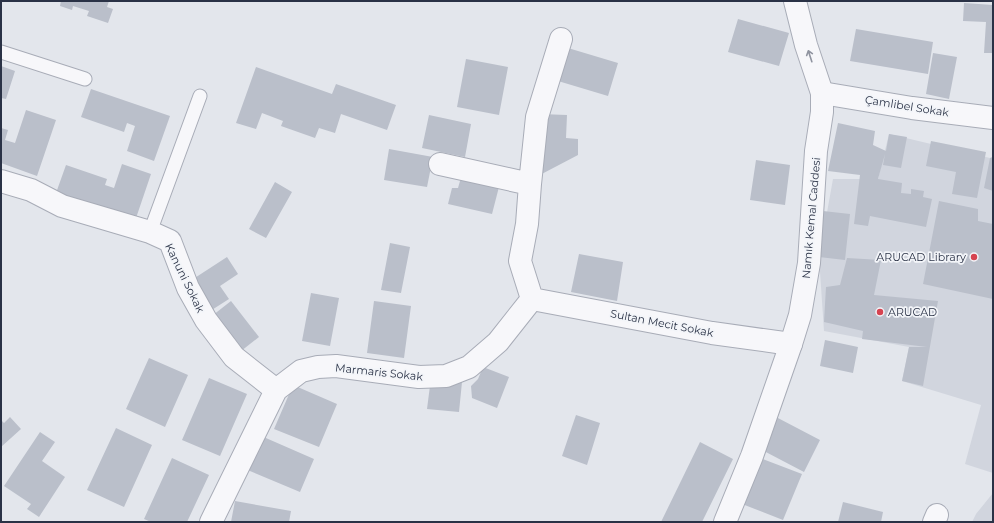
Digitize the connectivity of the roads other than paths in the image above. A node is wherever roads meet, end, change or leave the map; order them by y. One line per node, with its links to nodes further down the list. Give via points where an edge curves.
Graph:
1 (795, 1): 5 (street, Namık Kemal Caddesi, one-way to 1, via 806,46)
2 (560, 39): 10 (street, via 537,117)
3 (1, 52): 4 (lane)
4 (85, 79)
5 (822, 93): 7 (street, Çamlibel Sokak); 13 (street, Namık Kemal Caddesi, via 809,264)
6 (200, 96): 11 (lane)
7 (993, 118)
8 (440, 164): 10 (street)
9 (1, 181): 11 (street, Kanuni Sokak, via 32,190 62,206)
10 (530, 184): 12 (street, via 527,224 520,261)
11 (150, 232): 14 (street, Kanuni Sokak, via 170,241 188,288 206,320 234,357)
12 (532, 299): 13 (street, Sultan Mecit Sokak, via 712,333); 14 (street, Marmaris Sokak, via 498,342 469,367 446,376 419,377 336,366 318,367 301,371)
13 (792, 344): 16 (street, Namık Kemal Caddesi, via 752,456)
14 (276, 390): 15 (street, Marmaris Sokak)
15 (211, 522)
16 (725, 522)

